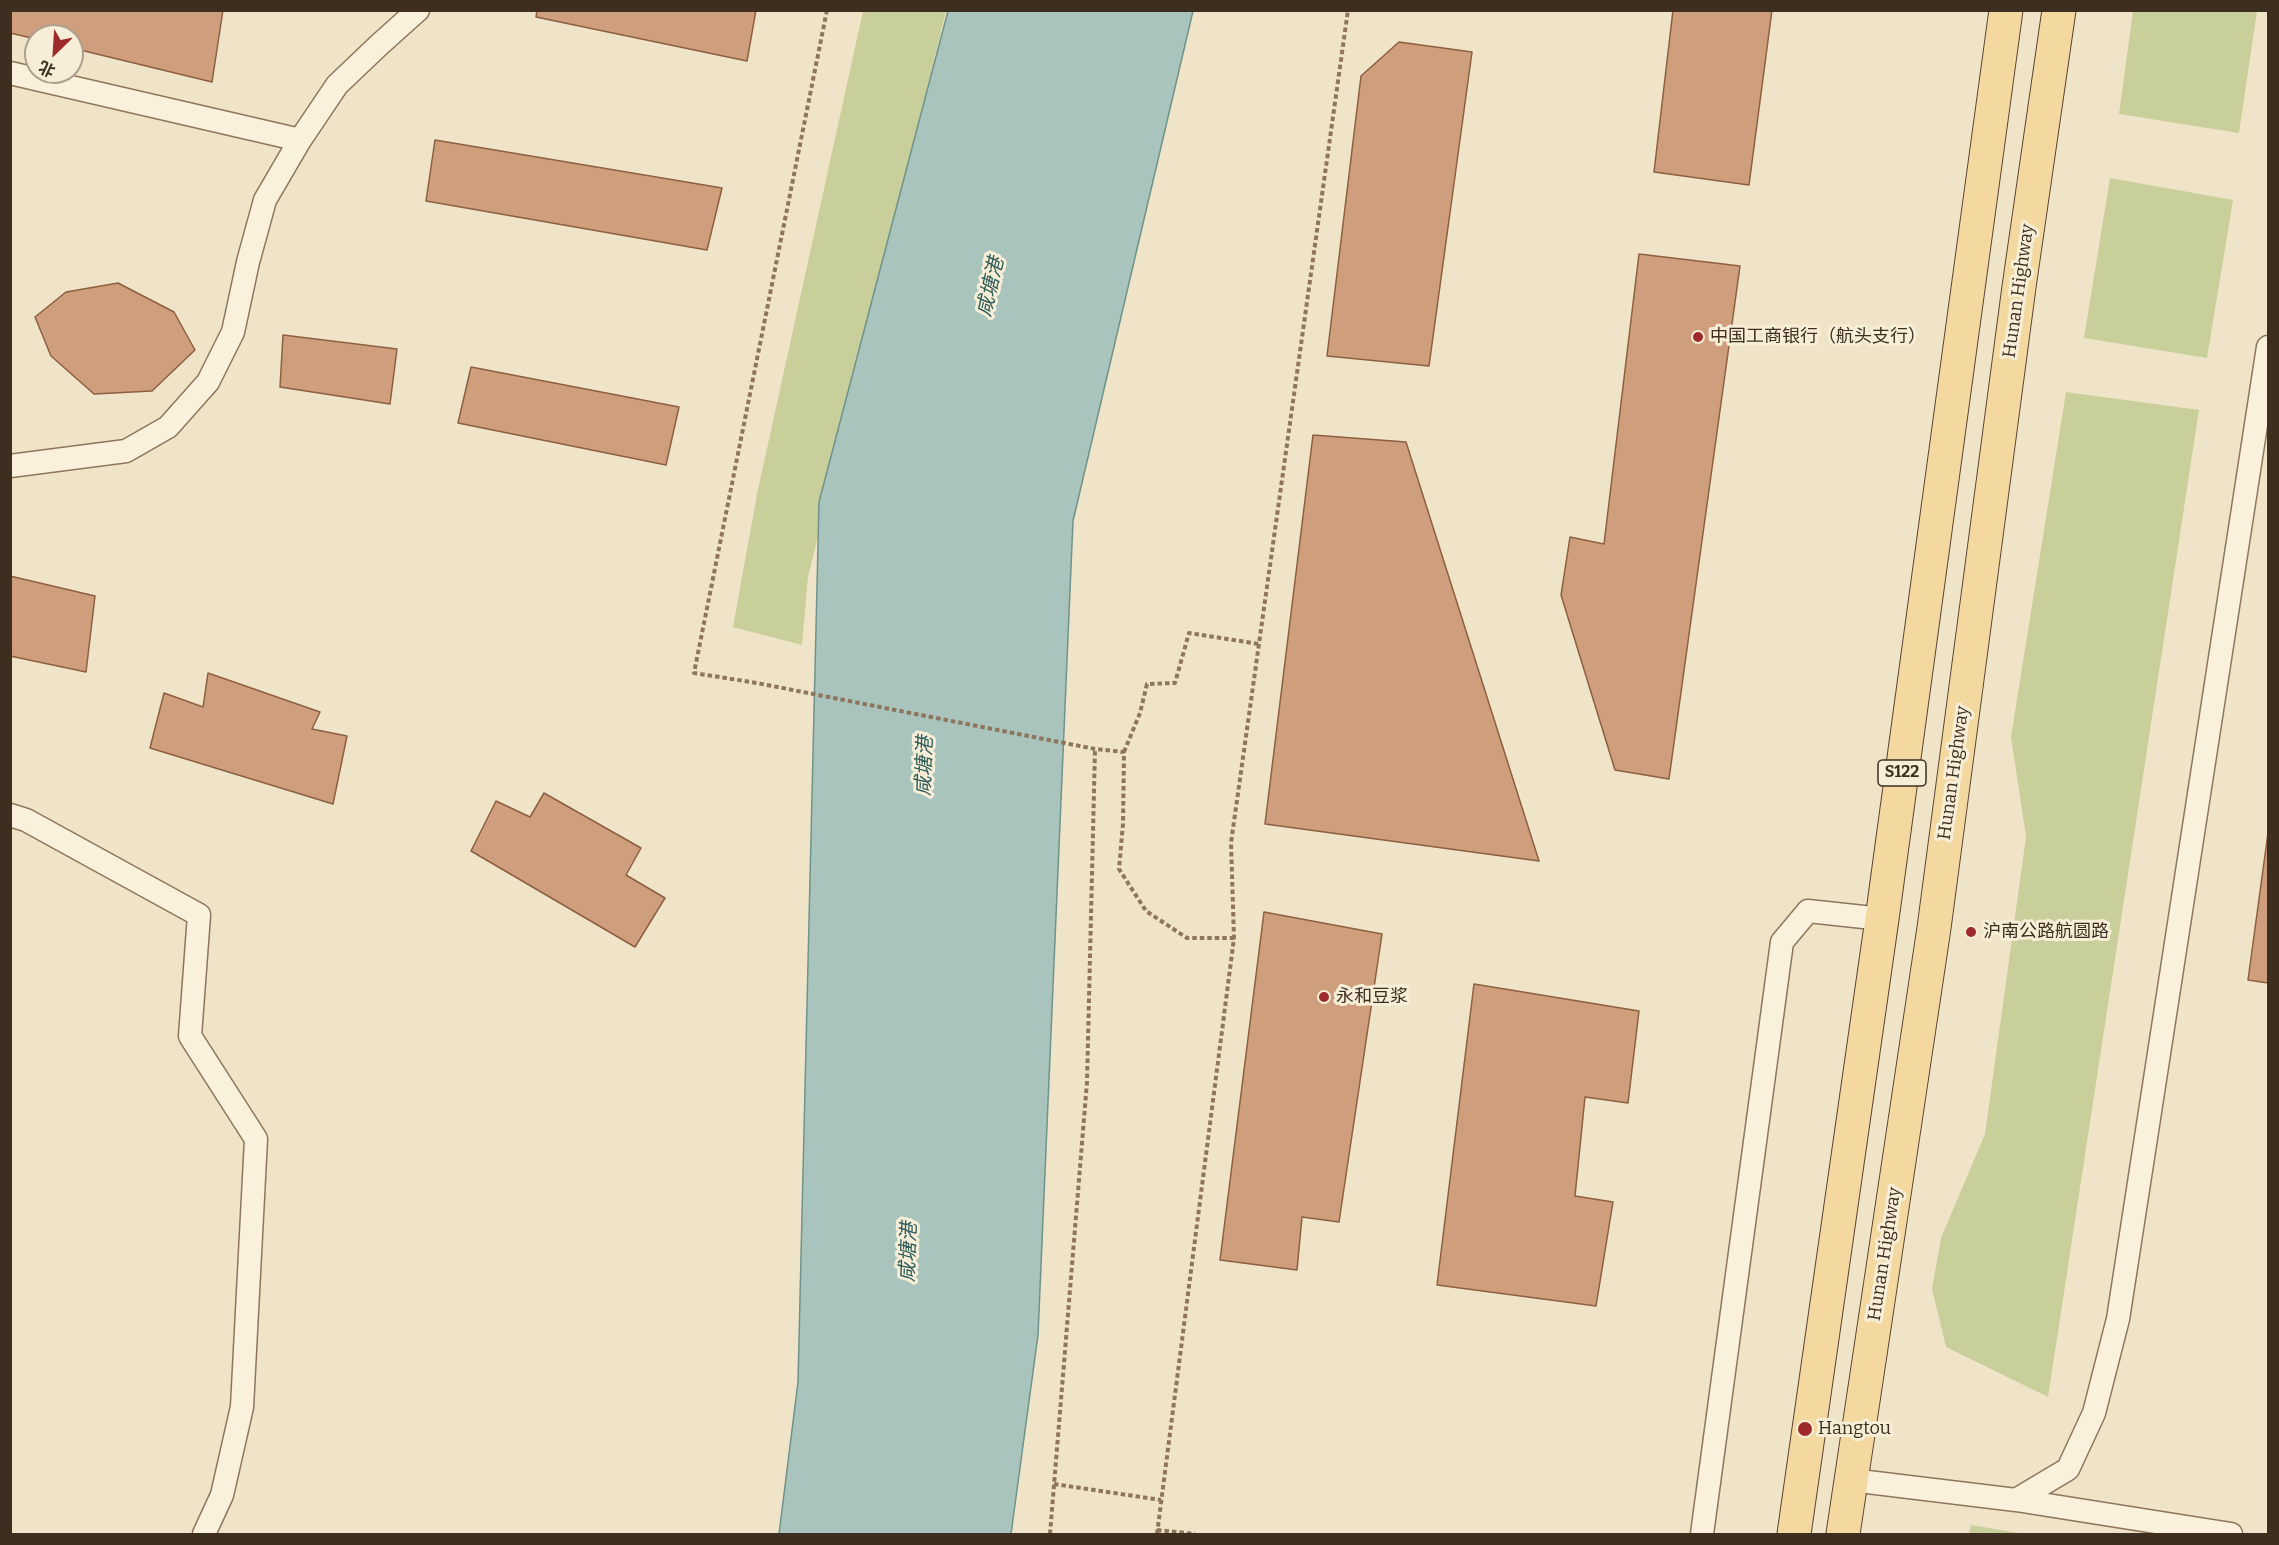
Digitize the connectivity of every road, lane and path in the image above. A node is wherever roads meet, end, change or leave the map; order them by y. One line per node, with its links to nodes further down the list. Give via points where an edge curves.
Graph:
1 (418, 10): 7 (lane, via 338,85)
2 (827, 10): 11 (path, via 694,673)
3 (1347, 10): 10 (path)
4 (2006, 10): 14 (main road, S122)
5 (2059, 10): 16 (main road, Hunan Highway / S122, via 1932,939)
6 (10, 73): 7 (lane)
7 (300, 140): 9 (lane, via 265,200 233,332 208,382 168,427 126,450)
8 (2268, 347): 19 (lane, via 2118,1319 2094,1413 2068,1469)
9 (10, 466)
10 (1259, 644): 12 (path, via 1189,633 1175,683 1147,684); 15 (path, via 1231,843)
11 (1095, 749): 12 (path); 17 (path, via 1087,1082)
12 (1124, 752): 15 (path, via 1119,869 1146,911 1187,938)
13 (10, 815): 21 (lane, via 26,820 199,915 190,1036 256,1139 242,1407 222,1495)
14 (1882, 919): 24 (lane, via 1808,912 1782,942); 25 (main road, S122)
15 (1234, 938): 18 (path)
16 (1851, 1480): 19 (lane); 26 (main road, Hunan Highway / S122)
17 (1054, 1484): 18 (path); 22 (path)
18 (1161, 1500): 20 (path)
19 (2016, 1500): 27 (lane)
20 (1157, 1532): 23 (path)
21 (204, 1534)
22 (1050, 1534)
23 (1195, 1534)
24 (1702, 1534)
25 (1794, 1534)
26 (1843, 1534)
27 (2231, 1534)

